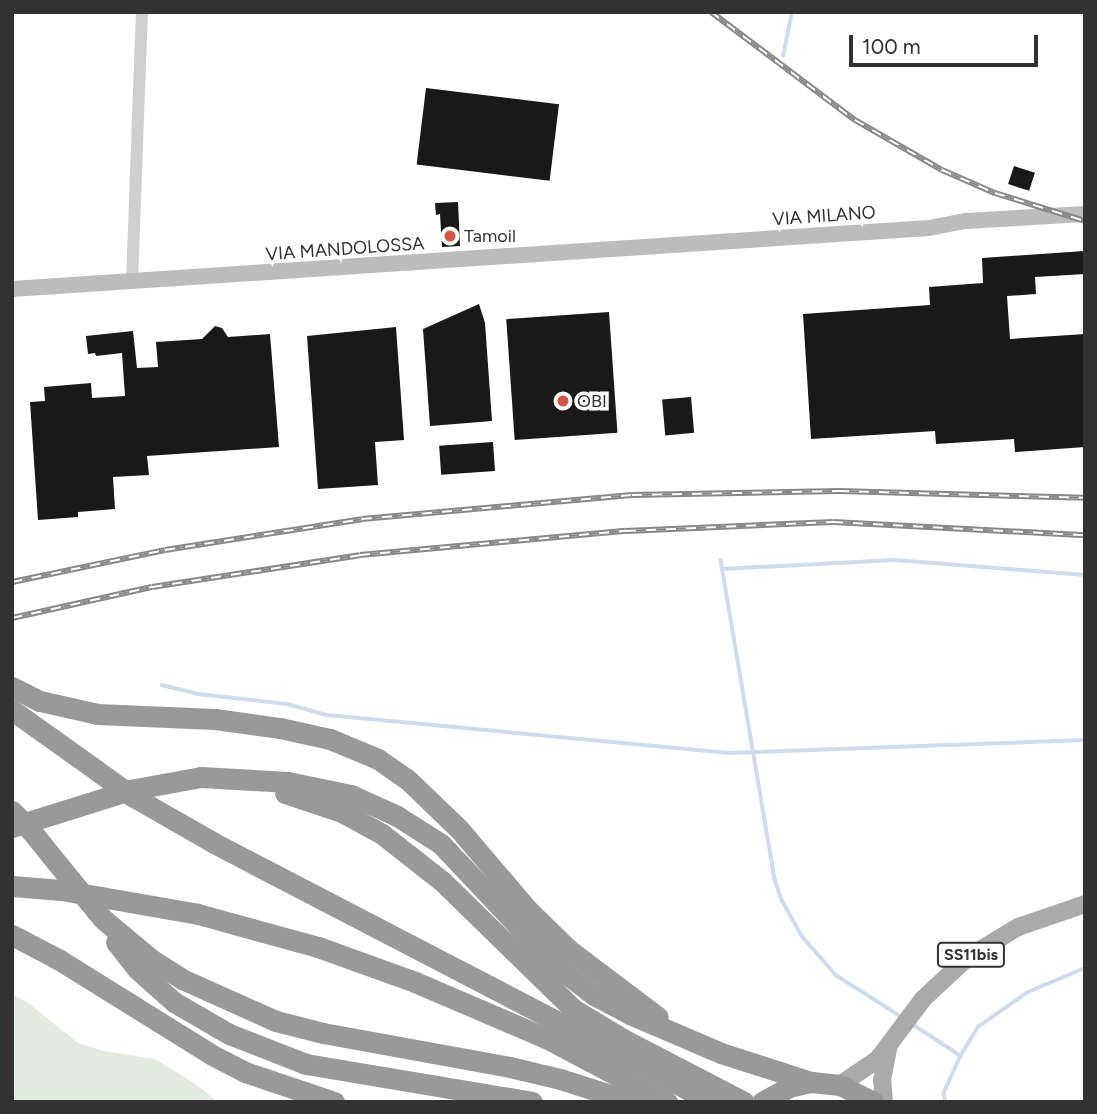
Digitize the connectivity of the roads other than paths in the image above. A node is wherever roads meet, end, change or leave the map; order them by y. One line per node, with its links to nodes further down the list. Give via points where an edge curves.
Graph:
1 (142, 12): 6 (street)
2 (1085, 214): 4 (main road, VIA MILANO, via 966,221)
3 (1085, 223): 4 (main road, VIA MILANO, via 967,231)
4 (929, 228): 5 (main road, VIA MILANO)
5 (723, 242): 6 (main road, VIA MANDOLOSSA)
6 (132, 282): 7 (main road, VIA MANDOLOSSA)
7 (12, 289)
8 (12, 687): 17 (highway, via 40,701 97,714 215,719 280,728 330,739 378,760 407,779 458,829 569,950)
9 (12, 710): 26 (highway, bridge, via 132,796 214,844)
10 (157, 784): 12 (highway, via 102,797); 17 (highway, via 201,777 262,779 319,786 374,804 441,844 576,984); 21 (highway, via 262,788 342,811 382,834 442,881 573,1009)
11 (12, 811): 12 (highway, bridge)
12 (22, 829): 15 (highway, bridge)
13 (12, 886): 25 (highway, via 198,914 318,947 537,1034)
14 (1085, 904): 18 (main road, SS11bis, via 1018,927 967,958 923,999)
15 (103, 919): 23 (highway, via 137,969 174,1002 229,1034 306,1064); 24 (highway, via 182,979 276,1021 523,1070)
16 (12, 935): 22 (highway, via 244,1072)
17 (691, 1040): 19 (highway, via 760,1068)
18 (888, 1048): 20 (main road, SS11bis, via 867,1069); 29 (main road, SS11bis, via 882,1080)
19 (811, 1082): 20 (highway); 27 (highway, via 789,1087)
20 (840, 1085): 28 (highway)
21 (739, 1100)
22 (334, 1102)
23 (532, 1102)
24 (632, 1102)
25 (667, 1102)
26 (712, 1102)
27 (762, 1102)
28 (874, 1102)
29 (884, 1102)

